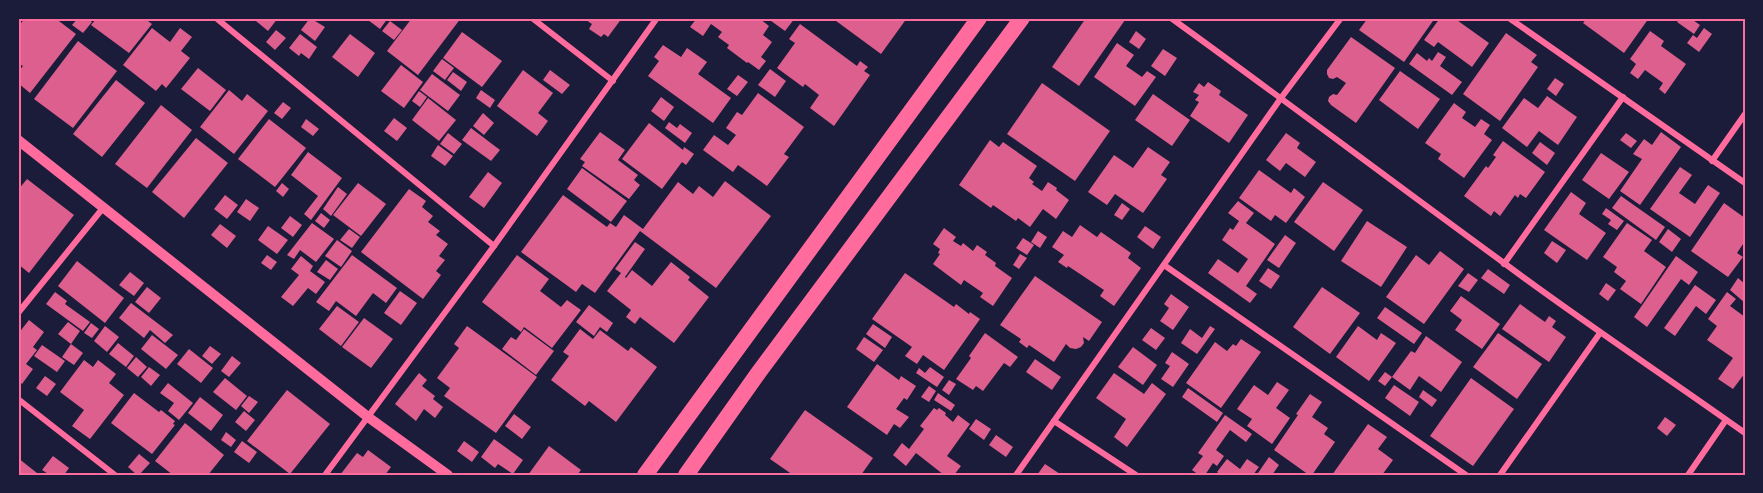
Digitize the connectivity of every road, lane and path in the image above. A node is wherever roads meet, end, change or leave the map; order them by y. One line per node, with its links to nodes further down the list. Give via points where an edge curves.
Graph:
1 (216, 18): 17 (street)
2 (532, 18): 9 (street)
3 (657, 18): 9 (street)
4 (979, 18): 30 (highway)
5 (1022, 18): 31 (highway)
6 (1171, 18): 10 (street)
7 (1341, 18): 10 (street)
8 (1509, 18): 11 (street)
9 (613, 81): 17 (street)
10 (1281, 98): 18 (street); 19 (street)
11 (1623, 98): 14 (street); 19 (street)
12 (1745, 114): 14 (street)
13 (18, 140): 16 (street)
14 (1712, 161): 15 (street)
15 (1745, 183)
16 (104, 208): 20 (street); 23 (street)
17 (495, 246): 23 (street)
18 (1164, 264): 25 (street); 34 (street)
19 (1504, 264): 21 (street)
20 (18, 313)
21 (1600, 333): 24 (street); 35 (street)
22 (18, 399): 27 (street)
23 (368, 417): 28 (street); 29 (street)
24 (1726, 420): 26 (street); 36 (street)
25 (1054, 421): 32 (street); 33 (street)
26 (1745, 434)
27 (115, 475)
28 (325, 475)
29 (448, 475)
30 (645, 475)
31 (686, 475)
32 (1016, 475)
33 (1136, 475)
34 (1466, 475)
35 (1500, 475)
36 (1688, 475)

